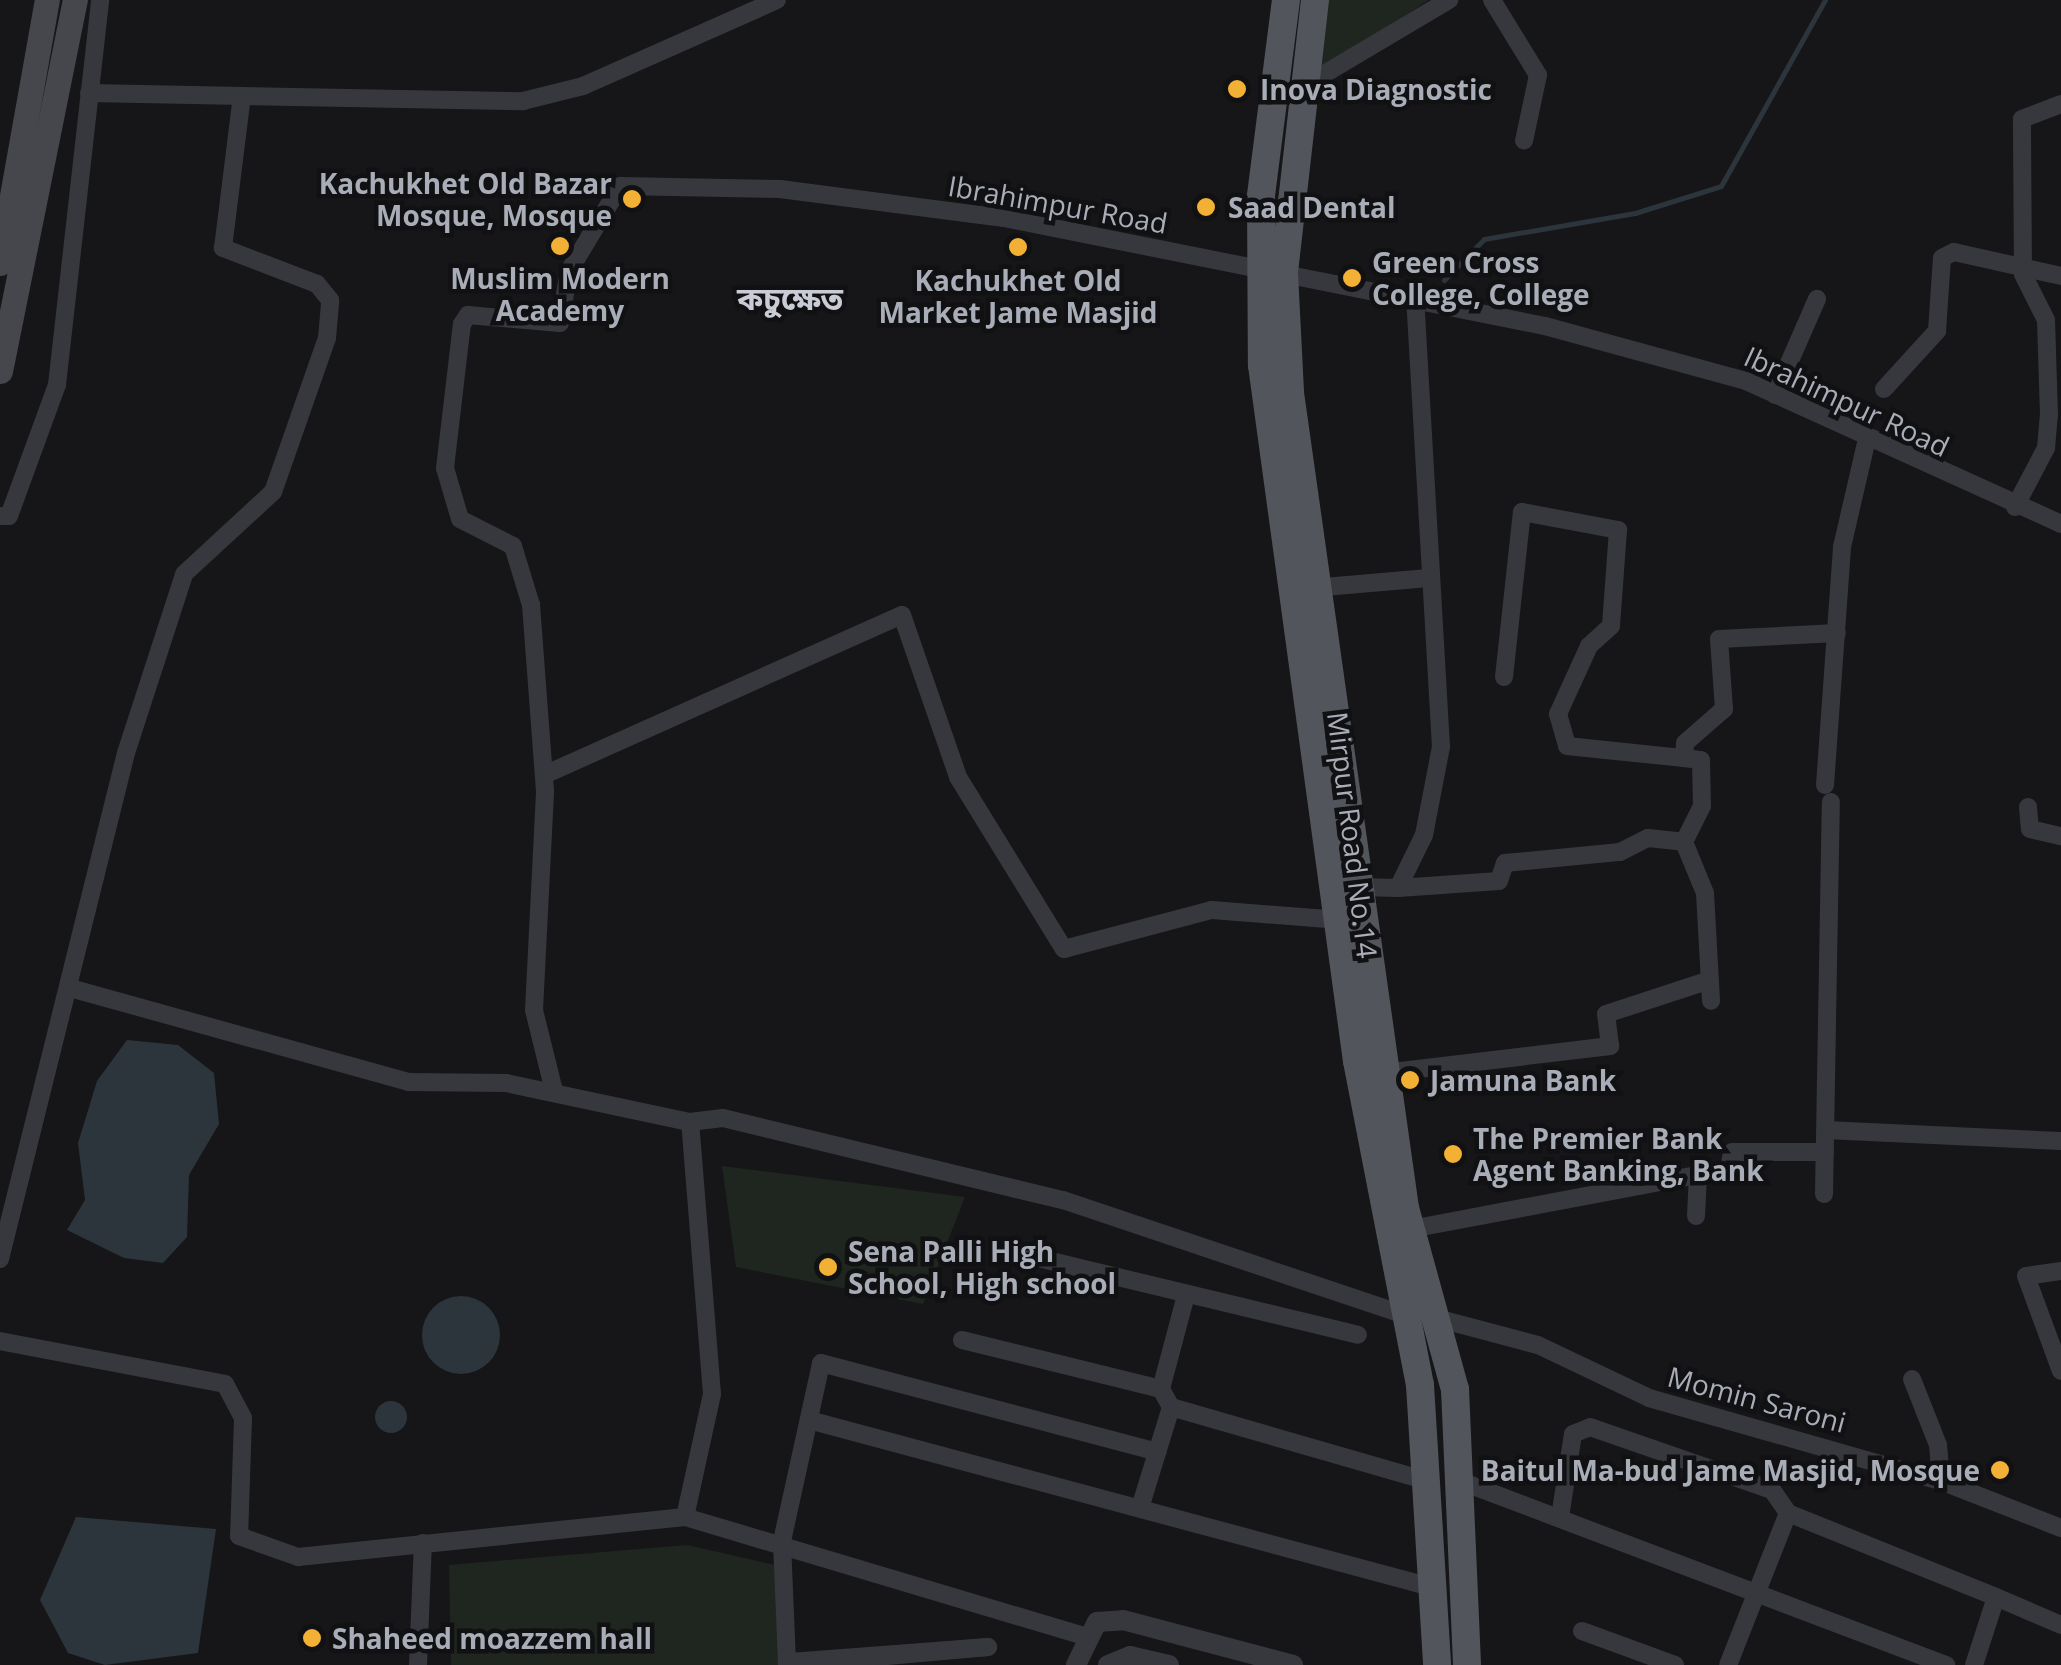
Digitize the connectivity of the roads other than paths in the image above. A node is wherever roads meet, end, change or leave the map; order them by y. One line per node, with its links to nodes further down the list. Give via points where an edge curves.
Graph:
1 (47, 0): 14 (main road)
2 (75, 0): 20 (main road)
3 (100, 0): 10 (street)
4 (777, 0): 11 (street, via 583,86 523,102)
5 (1286, 0): 15 (main road, Mirpur Road No.14)
6 (1315, 0): 9 (main road, Mirpur Road No.14)
7 (1449, 0): 9 (street)
8 (1492, 0): 13 (street, via 1538,74)
9 (1304, 86): 15 (main road, Mirpur Road No.14)
10 (89, 93): 11 (street); 25 (street, via 57,385 9,516)
11 (242, 96): 40 (street, via 223,248 317,284 330,300 327,338 273,492 184,574 126,754)
12 (2061, 104): 16 (street, via 2022,118)
13 (1524, 141)
14 (0, 263)
15 (1270, 271): 19 (street, Ibrahimpur Road); 28 (main road, Mirpur Road No.14, via 1301,500); 32 (street, Ibrahimpur Road, via 1004,218 780,189 620,186 569,271 555,327 468,316 462,324 446,468 451,504 522,560); 38 (main road, Mirpur Road No.14)
16 (2023, 274): 17 (street); 21 (street, via 1954,252 1942,258 1936,332); 24 (street, via 2046,320 2049,416 2046,448)
17 (2061, 276)
18 (1817, 299): 22 (street)
19 (1415, 300): 22 (street, Ibrahimpur Road, via 1642,350); 27 (street)
20 (0, 371)
21 (1884, 388)
22 (1776, 395): 23 (street, Ibrahimpur Road)
23 (1866, 443): 24 (street, Ibrahimpur Road); 29 (street, via 1844,526)
24 (2014, 507): 26 (street, Ibrahimpur Road)
25 (0, 516)
26 (2061, 524)
27 (1429, 578): 28 (street); 37 (street, via 1441,747 1424,835)
28 (1324, 587): 36 (main road, Mirpur Road No.14)
29 (1837, 633): 31 (street, via 1719,639 1724,709 1685,743); 45 (street, via 1828,793)
30 (1504, 677): 31 (street, via 1522,512 1618,530 1611,626 1590,646 1558,714 1567,746)
31 (1684, 758): 35 (street, via 1701,760 1702,806)
32 (544, 775): 38 (street, via 902,615 958,777 1064,949 1212,910); 43 (street, via 534,1010)
33 (2028, 807): 34 (street, via 2030,829)
34 (2061, 836)
35 (1684, 842): 37 (street, via 1648,838 1620,852 1504,863 1500,882); 39 (street, via 1705,893)
36 (1358, 887): 37 (street); 42 (main road, Mirpur Road No.14)
37 (1398, 888)
38 (1340, 920): 56 (main road, Mirpur Road No.14, via 1381,1213)
39 (1710, 980): 41 (street); 42 (street, via 1606,1014 1610,1046)
40 (70, 988): 43 (street, via 408,1082); 53 (street)
41 (1711, 1001)
42 (1384, 1073): 51 (main road, Mirpur Road No.14)
43 (554, 1090): 44 (street)
44 (690, 1122): 56 (street, via 723,1118 1063,1200); 72 (street, via 712,1394)
45 (1826, 1130): 46 (street); 47 (street)
46 (2061, 1141)
47 (1826, 1152): 48 (street, via 1732,1152 1728,1170); 49 (street)
48 (1698, 1175): 50 (street); 51 (street)
49 (1824, 1194)
50 (1696, 1216)
51 (1412, 1229): 57 (main road, Mirpur Road No.14)
52 (1001, 1248): 55 (street)
53 (0, 1258)
54 (2061, 1271): 61 (street, via 2026,1276)
55 (1186, 1295): 58 (street); 63 (street)
56 (1407, 1316): 68 (main road, Mirpur Road No.14)
57 (1440, 1320): 67 (main road, Mirpur Road No.14); 69 (street, Momin Saroni, via 1538,1345 1649,1398)
58 (1358, 1335)
59 (962, 1340): 63 (street)
60 (0, 1341): 76 (street, via 225,1384 243,1418 239,1536 298,1557)
61 (2061, 1370)
62 (1912, 1379): 69 (street)
63 (1161, 1389): 64 (street)
64 (1171, 1406): 66 (street); 68 (street)
65 (809, 1420): 66 (street, via 821,1364); 70 (street); 75 (street)
66 (1157, 1452): 70 (street)
67 (1460, 1481): 73 (street); 92 (main road, Mirpur Road No.14)
68 (1430, 1482): 77 (main road, Mirpur Road No.14)
69 (1942, 1482): 74 (street, Momin Saroni)
70 (1140, 1508): 77 (street)
71 (1788, 1513): 73 (street, via 1772,1490 1590,1427 1574,1434); 78 (street); 79 (street)
72 (685, 1517): 75 (street); 76 (street)
73 (1560, 1517): 78 (street)
74 (2061, 1528)
75 (782, 1542): 82 (street); 84 (street, via 787,1662)
76 (423, 1544): 85 (street)
77 (1435, 1588): 91 (main road, Mirpur Road No.14)
78 (1758, 1588): 94 (street); 95 (street)
79 (1996, 1597): 80 (street); 96 (street)
80 (2061, 1625)
81 (1582, 1632): 93 (street)
82 (1084, 1636): 87 (street); 90 (street, via 1097,1622 1123,1620)
83 (988, 1647): 84 (street)
84 (897, 1654): 86 (street)
85 (418, 1665)
86 (787, 1665)
87 (1076, 1665)
88 (1108, 1665): 89 (street, via 1130,1656)
89 (1169, 1665)
90 (1293, 1665)
91 (1437, 1665)
92 (1467, 1665)
93 (1675, 1665)
94 (1728, 1665)
95 (1946, 1665)
96 (1974, 1665)

